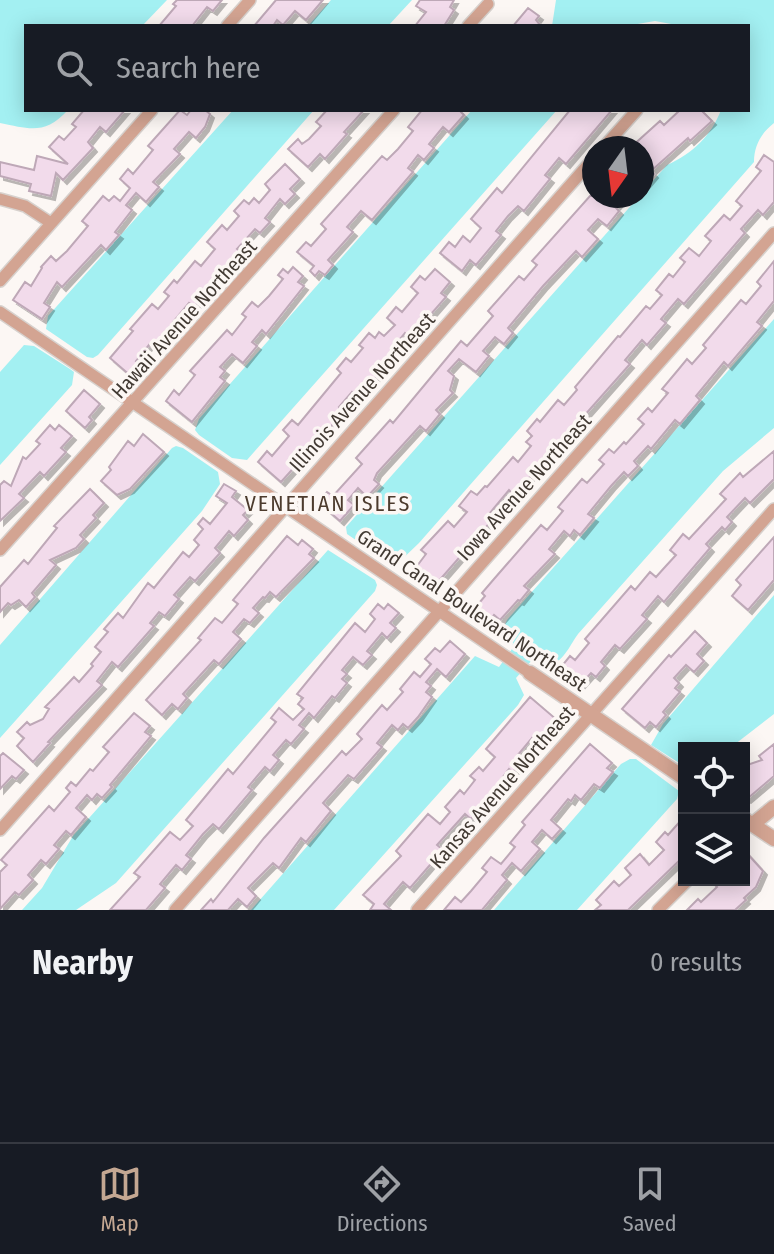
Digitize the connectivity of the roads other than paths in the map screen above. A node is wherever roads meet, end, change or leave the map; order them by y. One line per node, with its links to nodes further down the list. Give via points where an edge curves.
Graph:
1 (250, 0): 3 (street)
2 (488, 4): 4 (street)
3 (229, 24)
4 (470, 24)
5 (150, 112): 11 (street)
6 (392, 112): 15 (street, Hawaii Avenue Northeast)
7 (635, 112): 8 (street)
8 (614, 136)
9 (582, 172): 16 (street, Illinois Avenue Northeast)
10 (0, 199): 11 (street, via 25,206)
11 (51, 223): 13 (street)
12 (774, 233): 19 (street, Iowa Avenue Northeast)
13 (0, 281)
14 (0, 312): 15 (street, Grand Canal Boulevard Northeast)
15 (135, 403): 16 (street, Grand Canal Boulevard Northeast); 18 (street, Hawaii Avenue Northeast)
16 (285, 506): 19 (street, Grand Canal Boulevard Northeast); 26 (street, Illinois Avenue Northeast)
17 (774, 509): 21 (street, Kansas Avenue Northeast)
18 (0, 550)
19 (438, 611): 20 (street, Grand Canal Boulevard Northeast); 29 (street, Iowa Avenue Northeast)
20 (530, 673): 21 (street, Grand Canal Boulevard Northeast)
21 (590, 714): 22 (street, Grand Canal Boulevard Northeast); 30 (street, Kansas Avenue Northeast)
22 (678, 774)
23 (774, 807): 24 (street)
24 (750, 823)
25 (750, 827): 27 (street)
26 (0, 830)
27 (774, 839)
28 (682, 886): 31 (street)
29 (175, 910)
30 (417, 910)
31 (658, 910)

